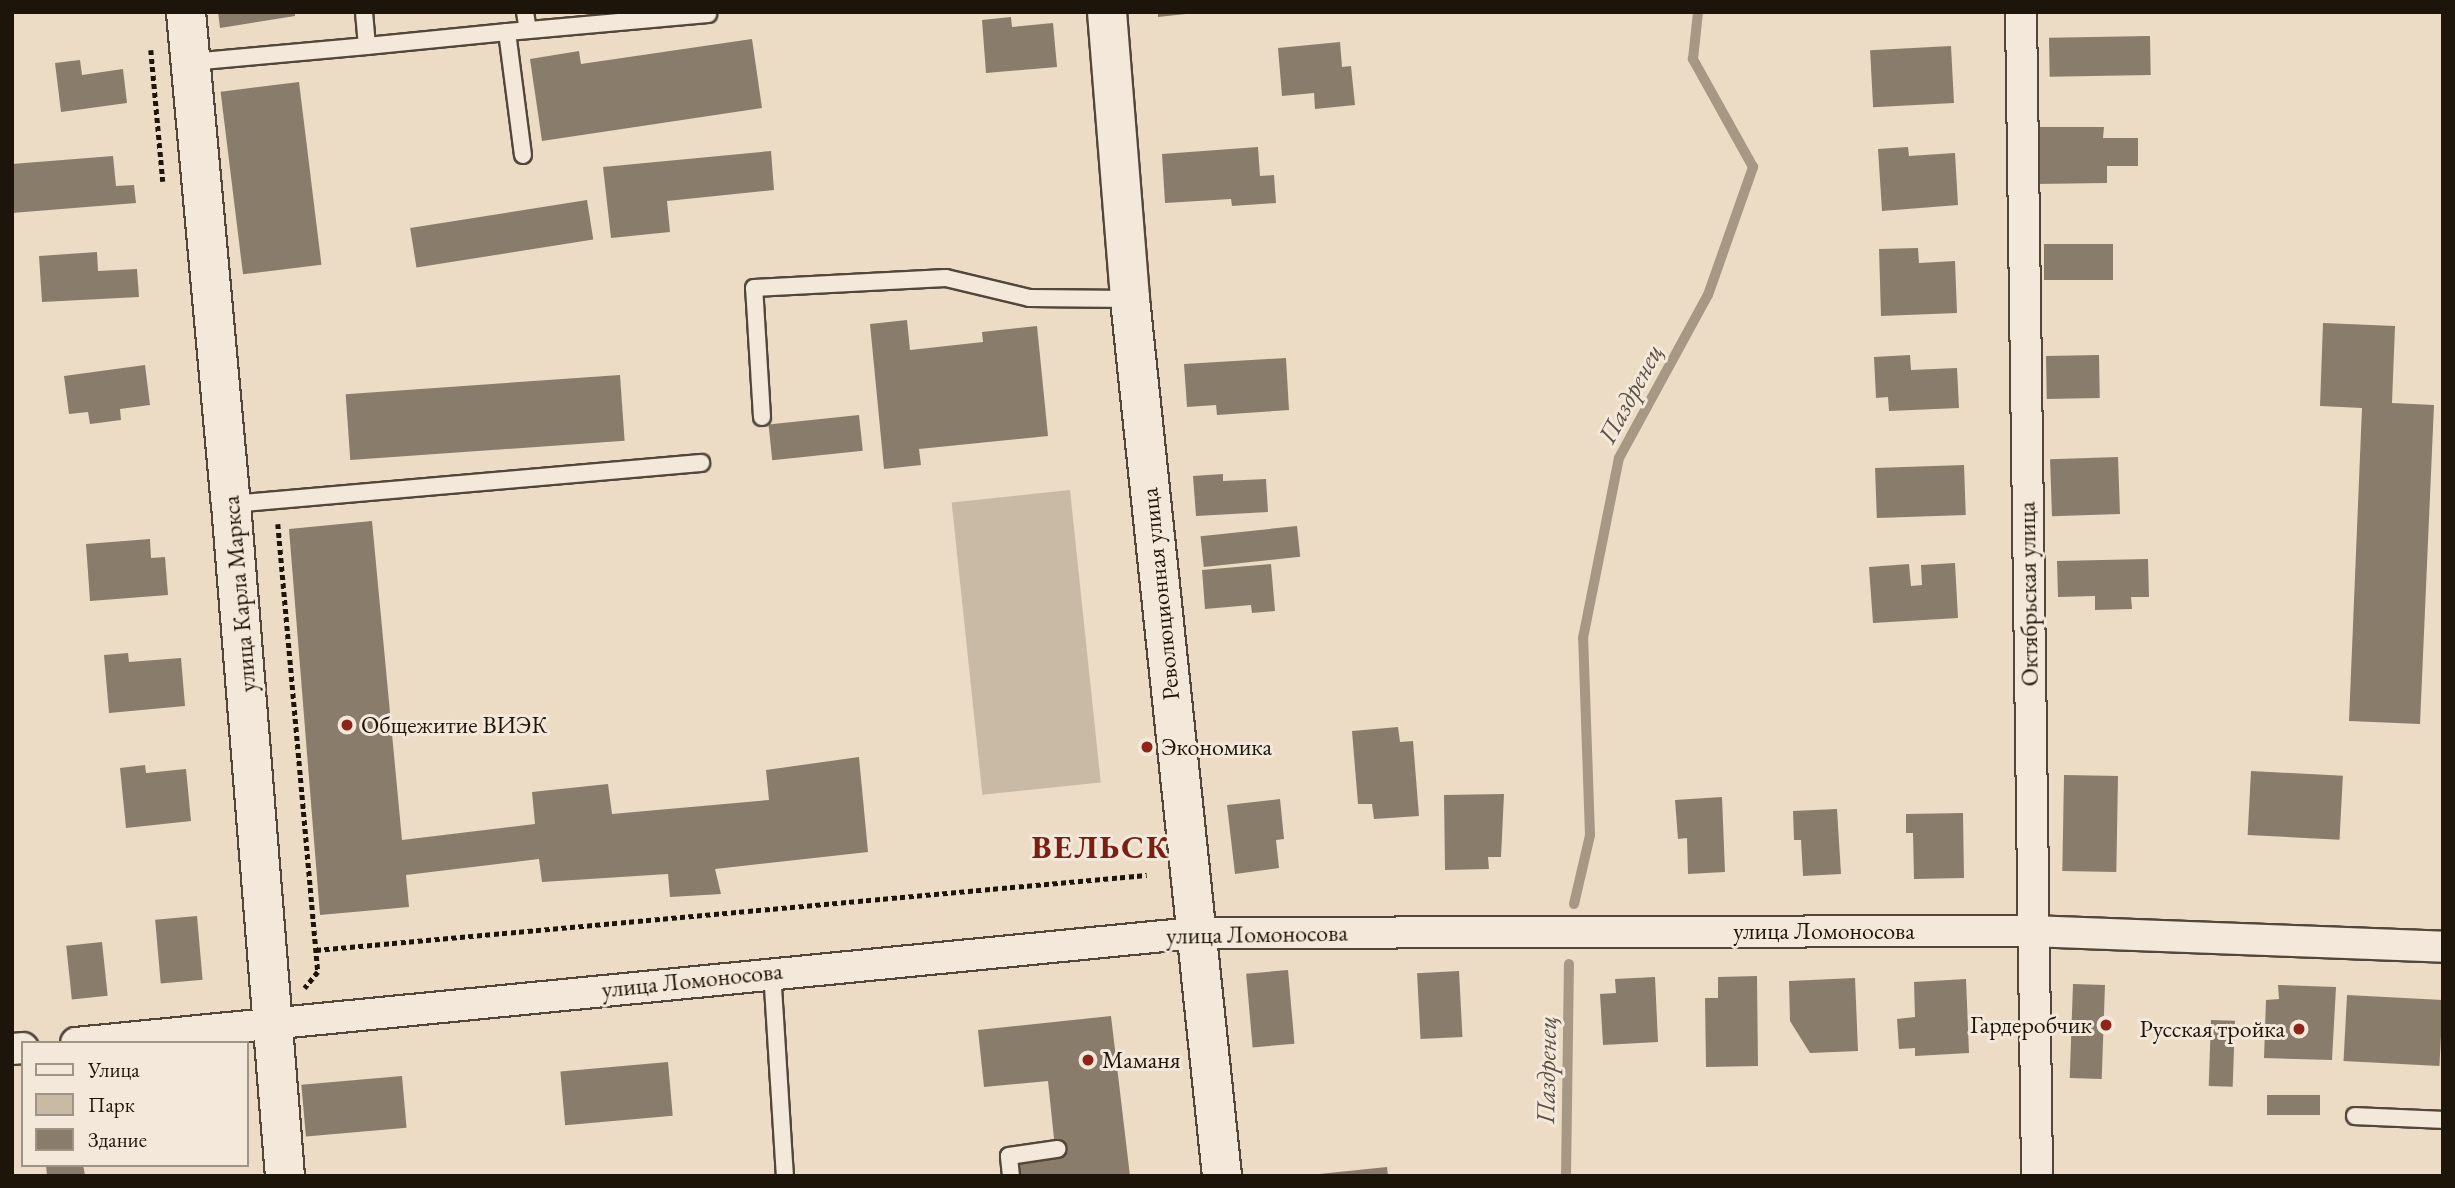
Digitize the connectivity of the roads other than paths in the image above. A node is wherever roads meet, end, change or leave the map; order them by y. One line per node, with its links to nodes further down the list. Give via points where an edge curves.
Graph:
1 (186, 12): 12 (main road, улица Карла Маркса)
2 (364, 12): 11 (lane)
3 (525, 12): 9 (lane)
4 (562, 12): 8 (lane)
5 (1107, 12): 14 (main road, Революционная улица)
6 (2021, 12): 18 (street, Октябрьская улица)
7 (708, 14): 8 (lane)
8 (551, 28): 9 (lane)
9 (528, 30): 10 (lane)
10 (507, 32): 11 (lane); 13 (lane)
11 (368, 46): 12 (lane)
12 (191, 62): 17 (main road, улица Карла Маркса)
13 (523, 155)
14 (1130, 299): 15 (lane, via 1029,298 946,278 754,288); 19 (main road, Революционная улица)
15 (762, 417)
16 (701, 463): 17 (lane)
17 (231, 504): 22 (main road, улица Карла Маркса)
18 (2032, 931): 19 (street, улица Ломоносова); 20 (street, улица Ломоносова); 31 (street, Октябрьская улица)
19 (1194, 933): 21 (street, улица Ломоносова); 30 (main road, Революционная улица)
20 (2443, 945)
21 (772, 971): 22 (street, улица Ломоносова); 28 (lane)
22 (274, 1023): 23 (street, улица Ломоносова); 27 (main road, улица Карла Маркса)
23 (96, 1041)
24 (2355, 1116): 25 (lane)
25 (2443, 1119)
26 (1057, 1149): 29 (lane, via 1009,1156)
27 (285, 1176)
28 (785, 1176)
29 (1011, 1176)
30 (1222, 1176)
31 (2037, 1176)

